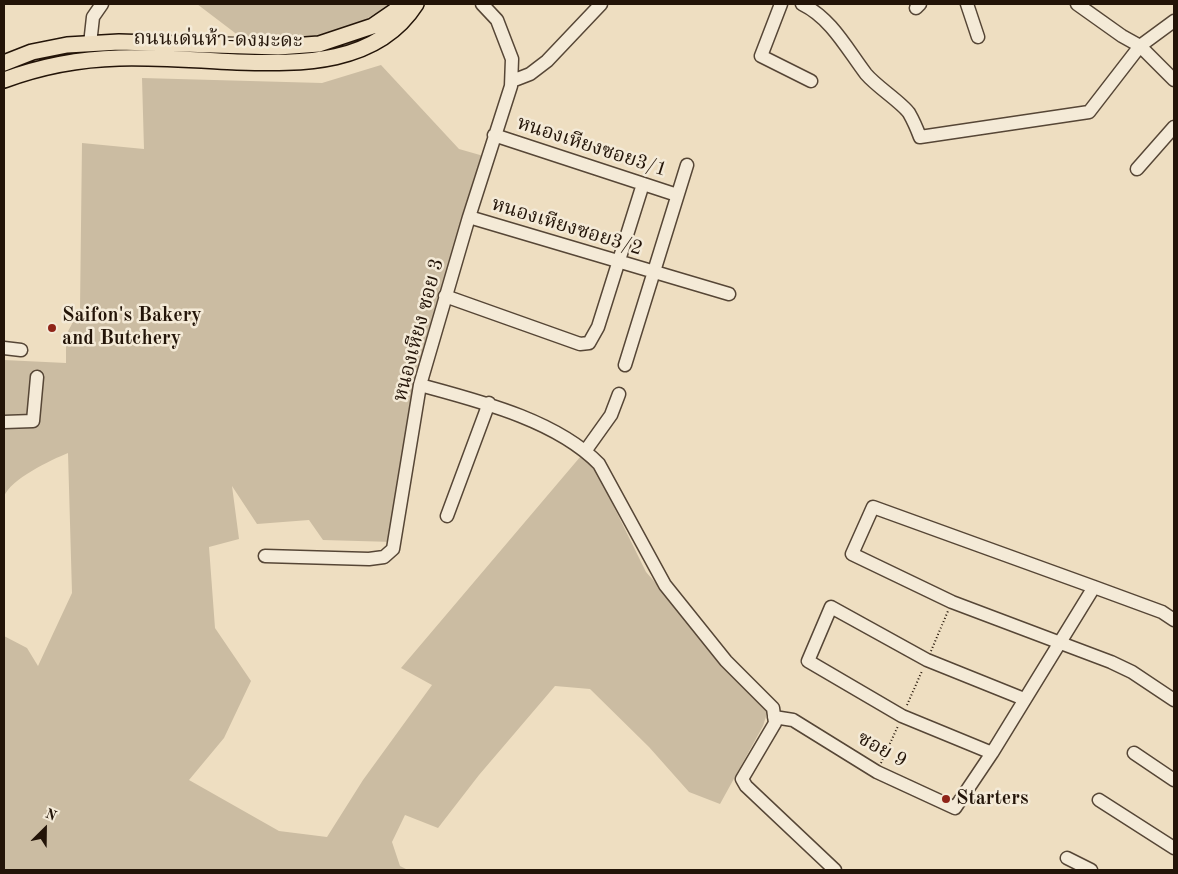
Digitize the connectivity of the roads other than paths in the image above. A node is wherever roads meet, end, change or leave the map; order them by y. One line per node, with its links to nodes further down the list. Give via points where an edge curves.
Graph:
1 (102, 4): 12 (street, via 93,17)
2 (405, 4): 14 (main road, ถนนเด่นห้า-ดงมะดะ, via 373,26 346,37)
3 (416, 4): 15 (main road, ถนนเด่นห้า-ดงมะดะ, via 396,27 378,41 353,53)
4 (482, 4): 19 (street, หนองเหียง ซอย 3, via 497,20 512,58)
5 (601, 4): 19 (street, via 547,61 530,74)
6 (781, 4): 20 (street, via 761,56)
7 (802, 4): 13 (street, via 844,42 866,74 908,111 920,137 1089,112)
8 (967, 4): 11 (street)
9 (1077, 4): 13 (street)
10 (1174, 21): 13 (street)
11 (978, 36)
12 (90, 44): 14 (main road, ถนนเด่นห้า-ดงมะดะ); 16 (main road, ถนนเด่นห้า-ดงมะดะ, via 32,52)
13 (1140, 46): 18 (street)
14 (298, 47): 15 (main road)
15 (299, 62): 17 (main road, ถนนเด่นห้า-ดงมะดะ, via 77,60 36,68)
16 (4, 63)
17 (4, 80)
18 (1174, 80)
19 (512, 81): 22 (street, หนองเหียง ซอย 3)
20 (811, 81)
21 (1174, 127): 24 (street)
22 (494, 135): 25 (street, หนองเหียงซอย3/1); 27 (street, หนองเหียง ซอย 3)
23 (687, 165): 26 (street)
24 (1137, 170)
25 (643, 184): 26 (street, หนองเหียงซอย3/1); 28 (street)
26 (678, 195): 29 (street)
27 (469, 217): 28 (street, หนองเหียงซอย3/2); 31 (street, หนองเหียง ซอย 3)
28 (619, 263): 29 (street, หนองเหียงซอย3/2); 31 (street, via 598,327 586,344 534,329)
29 (654, 272): 30 (street, หนองเหียงซอย3/2); 34 (street)
30 (730, 294)
31 (445, 296): 36 (street, หนองเหียง ซอย 3)
32 (4, 348): 33 (street)
33 (21, 350)
34 (626, 365)
35 (37, 376): 39 (street, via 33,421)
36 (420, 385): 38 (street); 42 (street, หนองเหียง ซอย 3, via 393,550 384,557 369,559)
37 (619, 394): 40 (street, via 611,415)
38 (489, 403): 40 (street, via 563,436); 41 (street)
39 (4, 422)
40 (586, 450): 48 (street, via 599,464 664,585 726,660 773,708)
41 (447, 516)
42 (265, 556)
43 (1094, 587): 44 (street, via 1162,612); 45 (street); 45 (street, via 873,507 852,554 952,602)
44 (1174, 620)
45 (1059, 642): 46 (street); 47 (street, via 1132,672)
46 (1024, 699): 49 (street); 49 (street, via 927,660 832,607 808,661 902,716)
47 (1174, 700)
48 (774, 717): 49 (street, ซอย 9, via 793,720 877,772 955,808); 55 (street, via 775,723 742,779)
49 (992, 753)
50 (1134, 753): 51 (street)
51 (1174, 780)
52 (1099, 800): 53 (street)
53 (1174, 848)
54 (1067, 858): 56 (street)
55 (835, 870)
56 (1090, 870)

